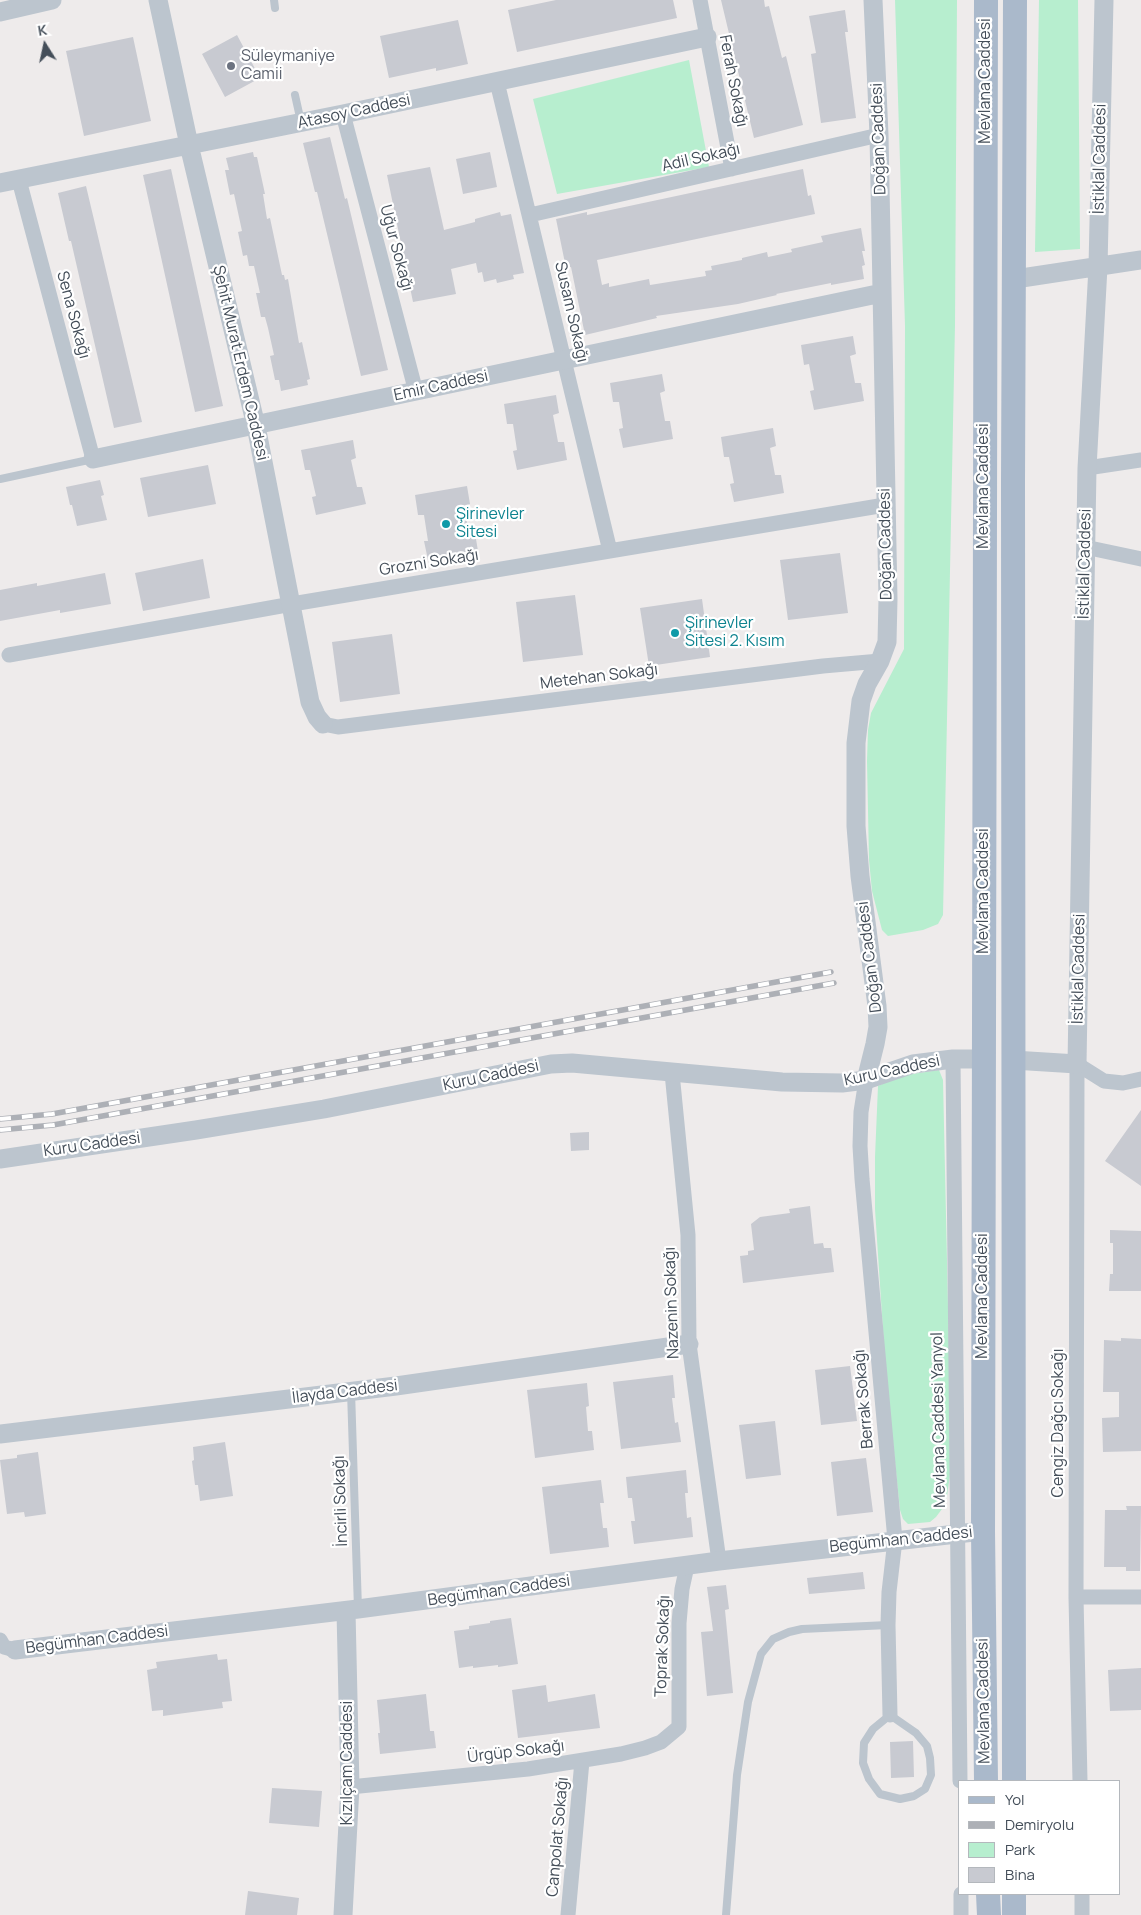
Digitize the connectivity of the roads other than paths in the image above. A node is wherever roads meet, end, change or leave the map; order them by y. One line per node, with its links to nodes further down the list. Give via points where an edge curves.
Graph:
1 (52, 0): 8 (street)
2 (158, 0): 15 (street, Şehit Murat Erdem Caddesi)
3 (700, 0): 9 (street, Ferah Sokağı)
4 (874, 0): 14 (street, Doğan Caddesi)
5 (986, 0): 40 (main road, Mevlana Caddesi)
6 (1016, 0): 22 (main road, Mevlana Caddesi)
7 (1104, 0): 21 (street, İstiklal Caddesi)
8 (0, 12)
9 (707, 37): 10 (street, Atasoy Caddesi); 16 (street, Ferah Sokağı)
10 (497, 82): 12 (street, Atasoy Caddesi); 19 (street, Susam Sokağı)
11 (295, 95): 13 (lane)
12 (343, 114): 13 (street, Atasoy Caddesi); 25 (street, Uğur Sokağı)
13 (301, 123): 15 (street, Atasoy Caddesi)
14 (879, 135): 16 (street, Adil Sokağı); 23 (street, Doğan Caddesi)
15 (189, 145): 17 (street, Atasoy Caddesi); 26 (street, Şehit Murat Erdem Caddesi)
16 (732, 169): 19 (street, Adil Sokağı)
17 (19, 180): 18 (street, Atasoy Caddesi); 27 (street, Sena Sokağı)
18 (0, 183)
19 (530, 215): 24 (street, Susam Sokağı)
20 (1141, 260): 21 (street)
21 (1098, 267): 22 (street); 29 (street, İstiklal Caddesi)
22 (1015, 278): 41 (main road, Mevlana Caddesi)
23 (882, 294): 24 (street, Emir Caddesi); 31 (street, Doğan Caddesi)
24 (564, 359): 25 (street, Emir Caddesi); 33 (street, Susam Sokağı)
25 (416, 392): 26 (street, Emir Caddesi)
26 (256, 426): 27 (street, Emir Caddesi); 35 (street, Şehit Murat Erdem Caddesi)
27 (93, 460): 30 (lane, Emir Caddesi)
28 (1141, 460): 29 (street)
29 (1087, 468): 32 (street, İstiklal Caddesi)
30 (0, 479)
31 (885, 505): 33 (street, Grozni Sokağı); 37 (street, Doğan Caddesi, via 887,642)
32 (1085, 547): 34 (street); 42 (street, İstiklal Caddesi)
33 (610, 551): 35 (street, Grozni Sokağı)
34 (1141, 559)
35 (292, 604): 36 (street, Grozni Sokağı); 38 (street, Şehit Murat Erdem Caddesi, via 310,702)
36 (4, 656)
37 (880, 661): 38 (street, Metehan Sokağı, via 338,728); 45 (street, Doğan Caddesi, via 862,701 856,743 856,826 878,1026)
38 (323, 724)
39 (953, 1059): 40 (street, Kuru Caddesi); 45 (street, Kuru Caddesi, via 913,1064); 51 (street, Mevlana Caddesi Yanyol)
40 (983, 1059): 50 (main road, Mevlana Caddesi)
41 (1013, 1060): 42 (street); 65 (main road, Mevlana Caddesi)
42 (1077, 1064): 44 (street, via 1104,1081 1123,1083); 55 (street, Cengiz Dağcı Sokağı)
43 (672, 1073): 45 (street, Kuru Caddesi, via 821,1083); 46 (street, Kuru Caddesi, via 572,1063 551,1064 314,1110); 47 (street, Nazenin Sokağı, via 688,1236)
44 (1141, 1079)
45 (866, 1080): 52 (street, Berrak Sokağı, via 861,1120 862,1179)
46 (0, 1158)
47 (689, 1344): 48 (street, İlayda Caddesi); 53 (street, Nazenin Sokağı)
48 (351, 1391): 49 (street, İlayda Caddesi); 57 (lane, İncirli Sokağı)
49 (0, 1434)
50 (983, 1530): 51 (street, Begümhan Caddesi); 64 (main road, Mevlana Caddesi)
51 (958, 1533): 52 (street, Begümhan Caddesi); 63 (street, Mevlana Caddesi Yanyol)
52 (895, 1540): 53 (street, Begümhan Caddesi); 58 (street, Berrak Sokağı)
53 (719, 1561): 54 (street, Begümhan Caddesi)
54 (687, 1566): 57 (street, Begümhan Caddesi); 61 (street, Toprak Sokağı, via 679,1623)
55 (1076, 1597): 56 (street); 66 (street, Cengiz Dağcı Sokağı)
56 (1141, 1597)
57 (352, 1610): 59 (street, Begümhan Caddesi); 67 (street, Kızılçam Caddesi)
58 (888, 1625): 60 (street, Berrak Sokağı); 74 (lane, via 802,1628 773,1639 761,1654 748,1702 737,1775)
59 (7, 1645)
60 (890, 1715): 60 (lane, via 873,1729 864,1744 863,1763 868,1780 880,1794 900,1799 925,1789 931,1775 930,1758 927,1746 916,1733)
61 (679, 1727): 62 (street, Ürgüp Sokağı, via 661,1742 645,1748)
62 (582, 1761): 67 (street, Ürgüp Sokağı); 73 (street, Canpolat Sokağı)
63 (960, 1780)
64 (986, 1780)
65 (1014, 1780)
66 (1080, 1780)
67 (350, 1787): 72 (street, Kızılçam Caddesi)
68 (961, 1895): 75 (street)
69 (988, 1895): 76 (main road)
70 (1014, 1895): 77 (main road)
71 (1082, 1895): 78 (street)
72 (343, 1915)
73 (568, 1915)
74 (726, 1915)
75 (961, 1915)
76 (989, 1915)
77 (1014, 1915)
78 (1082, 1915)

